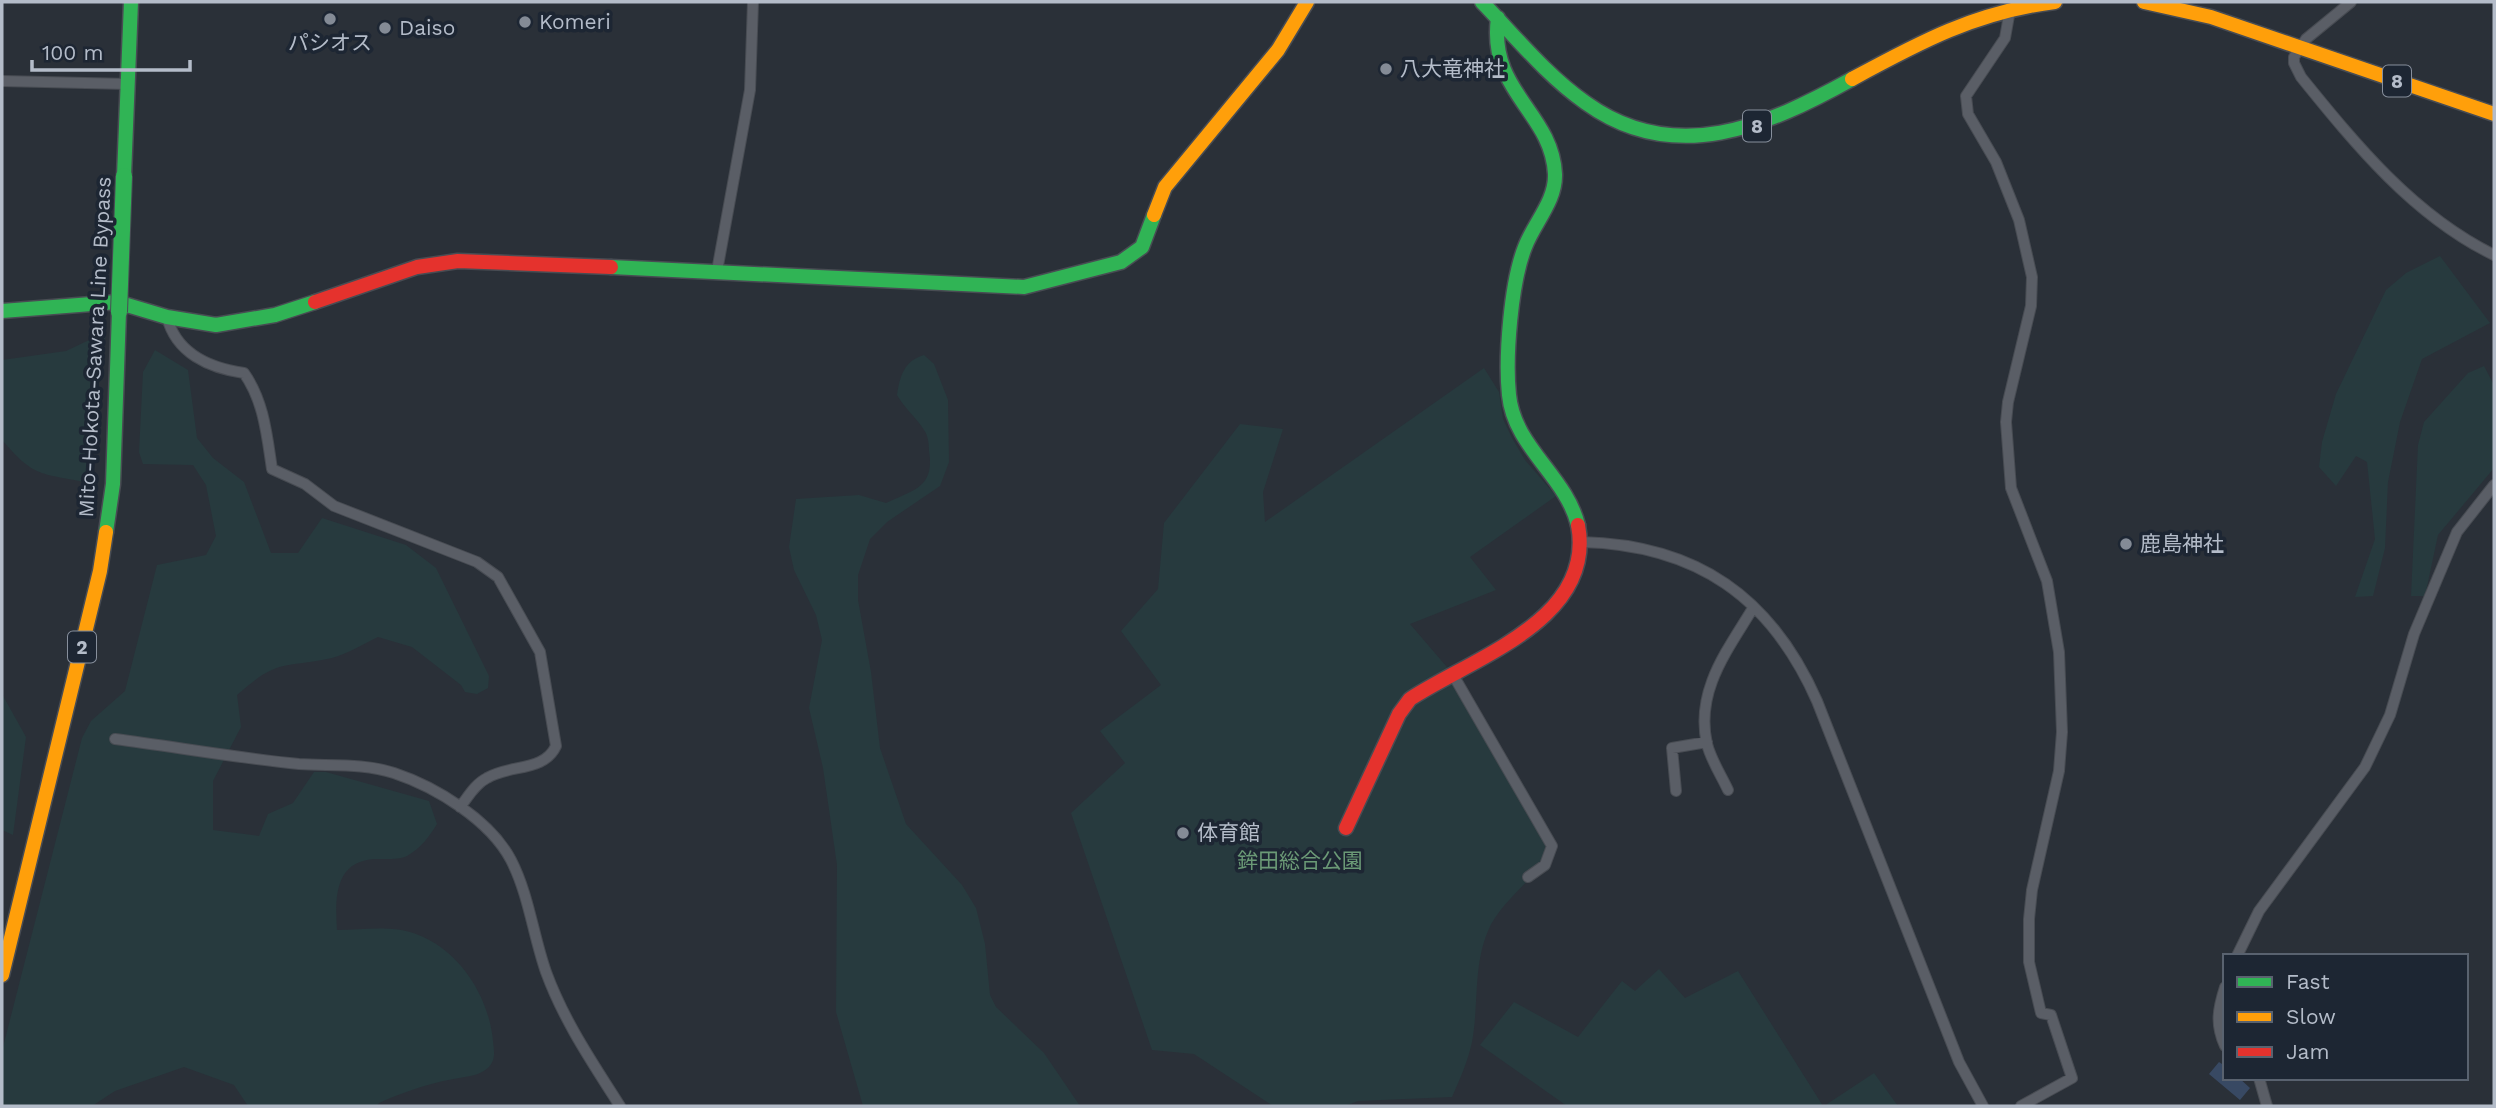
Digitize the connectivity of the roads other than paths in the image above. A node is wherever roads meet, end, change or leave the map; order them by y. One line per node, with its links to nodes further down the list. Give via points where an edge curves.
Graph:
1 (131, 2): 13 (street, Mito-Hokota-Sawara Line Bypass / 2)
2 (753, 2): 16 (street, via 750,90)
3 (1307, 2): 16 (street, via 1278,50 1165,187 1142,247 1121,262 1024,287)
4 (1482, 2): 10 (street, 8)
5 (2055, 2): 9 (street, 8)
6 (2144, 2): 8 (street, 8)
7 (2351, 2): 11 (street)
8 (2184, 6): 11 (street, 8)
9 (2010, 10): 10 (street, 8, via 1945,30 1763,124 1696,138 1636,128 1604,115 1567,87); 37 (street, via 2005,38 1966,96 1968,114 2015,207 2032,277 2031,306 2008,402 2007,460 2015,500 2045,573 2054,609 2062,732 2055,797 2032,890 2028,951 2041,1013 2051,1015 2072,1078)
10 (1498, 18): 20 (street, via 1494,41 1503,70 1548,142 1555,174 1554,187 1527,240 1516,282 1511,412 1517,429 1571,504)
11 (2300, 47): 14 (street, 8); 15 (street, via 2294,63 2301,77 2361,151 2437,218)
12 (2, 81): 13 (street)
13 (128, 84): 31 (street, Mito-Hokota-Sawara Line Bypass / 2, bridge, via 113,484 100,571)
14 (2494, 114)
15 (2494, 255)
16 (717, 271): 18 (street, via 458,261 418,267 248,321 216,325)
17 (2, 311): 18 (street, via 117,302)
18 (167, 317): 27 (street, via 172,335 198,360 244,373 254,387 272,469 305,484 334,506 486,567 509,593 540,652 556,746 543,762 484,779)
19 (2494, 485): 30 (street, via 2457,532 2414,634 2390,715 2365,767 2259,911)
20 (1582, 542): 21 (street, via 1616,543 1668,555 1721,581); 22 (street, via 1568,592 1558,604 1531,627)
21 (1753, 608): 24 (street, via 1707,690); 36 (street, via 1780,633 1806,676 1959,1062)
22 (1452, 673): 28 (street, via 1410,699 1399,714); 29 (street, via 1552,846 1545,864)
23 (115, 739): 27 (street, via 300,764 372,768 394,773)
24 (1707, 742): 25 (street); 26 (street, via 1672,748)
25 (1728, 790)
26 (1676, 791)
27 (460, 807): 35 (street, via 492,834 509,856 519,875 558,1004)
28 (1346, 828)
29 (1528, 877)
30 (2238, 954)
31 (2, 975)
32 (2223, 994): 33 (street, via 2217,1014)
33 (2223, 1042)
34 (2260, 1080): 38 (street)
35 (620, 1106)
36 (1983, 1106)
37 (2021, 1106)
38 (2267, 1106)

